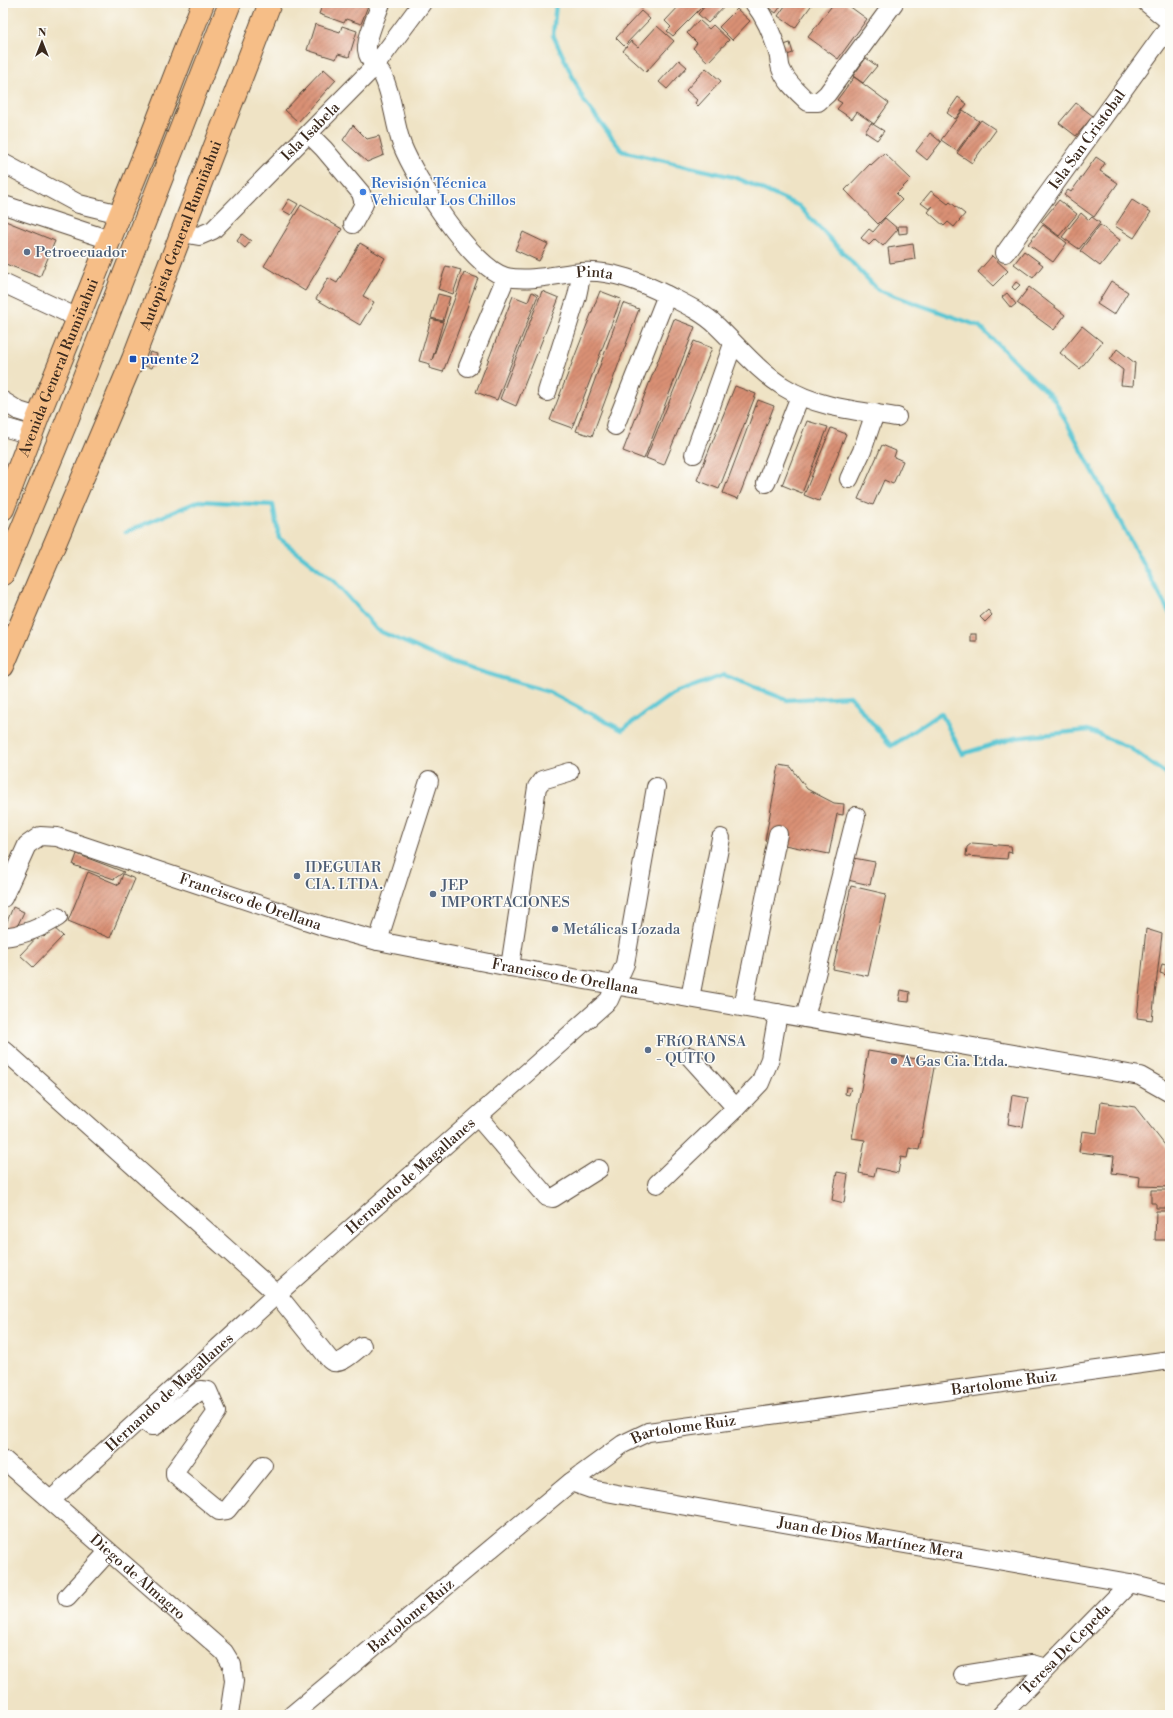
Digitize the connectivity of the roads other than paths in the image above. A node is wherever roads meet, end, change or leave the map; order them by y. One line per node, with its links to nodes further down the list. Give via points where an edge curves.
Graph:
1 (203, 3): 15 (main road, Avenida General Rumiñahui)
2 (230, 3): 39 (main road, via 66,423)
3 (270, 3): 17 (main road, Autopista General Rumiñahui)
4 (381, 3): 11 (street, Pinta, via 367,48 368,56)
5 (422, 3): 11 (street, Isla Isabela)
6 (754, 3): 7 (street, via 769,29 782,71 808,102 818,102)
7 (894, 3)
8 (1147, 3): 9 (street)
9 (1170, 22)
10 (1170, 25): 19 (street, Isla San Cristobal)
11 (376, 66): 12 (street, Isla Isabela); 21 (street, Pinta, via 382,75 402,146 431,198 463,243 490,269)
12 (309, 134): 16 (street, via 361,193 364,204); 17 (street, Isla Isabela, via 212,230 199,236)
13 (3, 163): 15 (street, via 79,204)
14 (3, 207): 18 (street, via 7,206)
15 (120, 214): 18 (main road, Avenida General Rumiñahui)
16 (353, 224)
17 (182, 233): 40 (main road, Autopista General Rumiñahui, via 126,377)
18 (110, 240): 24 (main road, Avenida General Rumiñahui)
19 (1005, 253)
20 (582, 272): 21 (street, Pinta, via 525,278); 23 (street, Pinta, via 605,272 627,278); 27 (street)
21 (506, 277): 26 (street)
22 (3, 283): 24 (street)
23 (667, 295): 25 (street, Pinta, via 716,325); 34 (street)
24 (78, 318): 32 (main road, Avenida General Rumiñahui)
25 (734, 344): 28 (street, Pinta, via 763,373); 35 (street)
26 (468, 367)
27 (547, 392)
28 (800, 396): 30 (street, Pinta); 37 (street)
29 (3, 401): 32 (street)
30 (876, 413): 31 (street, Pinta); 36 (street)
31 (897, 417)
32 (29, 421): 33 (street); 33 (street); 38 (main road, Avenida General Rumiñahui)
33 (3, 426)
34 (615, 426)
35 (694, 454)
36 (849, 479)
37 (766, 483)
38 (4, 505)
39 (3, 574)
40 (3, 666)
41 (569, 772): 51 (street, via 542,780 537,787)
42 (429, 781): 50 (street)
43 (656, 787): 52 (street, Hernando de Magallanes, via 625,964)
44 (856, 816): 56 (street)
45 (778, 834): 54 (street)
46 (721, 838): 53 (street)
47 (3, 898): 50 (street, Francisco de Orellana, via 27,845 40,836 57,838 323,926)
48 (58, 917): 49 (street, via 43,927 20,935)
49 (3, 937)
50 (378, 940): 51 (street, Francisco de Orellana)
51 (510, 967): 52 (street, Francisco de Orellana)
52 (615, 985): 53 (street, Francisco de Orellana); 61 (street, Hernando de Magallanes, via 609,1000 597,1012)
53 (690, 998): 54 (street, Francisco de Orellana)
54 (743, 1007): 55 (street, Francisco de Orellana)
55 (778, 1013): 56 (street, Francisco de Orellana); 60 (street, via 770,1059 760,1083)
56 (805, 1018): 59 (street, Francisco de Orellana, via 1140,1076)
57 (3, 1049): 64 (street)
58 (689, 1056): 60 (street)
59 (1170, 1094)
60 (736, 1108): 63 (street)
61 (478, 1117): 62 (street, via 547,1197 552,1198); 64 (street, Hernando de Magallanes)
62 (599, 1169)
63 (657, 1184)
64 (277, 1294): 65 (street, via 333,1362 338,1363); 67 (street, Hernando de Magallanes)
65 (362, 1346)
66 (1170, 1360): 70 (street, Bartolome Ruiz, via 648,1432 623,1444)
67 (141, 1418): 69 (street, via 155,1426 201,1390 209,1393 217,1412 175,1471 175,1475 219,1511 227,1510); 71 (street, Hernando de Magallanes)
68 (3, 1459): 71 (street, Diego de Almagro)
69 (263, 1465)
70 (571, 1482): 73 (street, Juan de Dios Martínez Mera, via 617,1494); 79 (street, Bartolome Ruiz)
71 (51, 1500): 72 (street, Diego de Almagro)
72 (108, 1552): 75 (street); 78 (street, Diego de Almagro, via 224,1652 232,1665 234,1681)
73 (1130, 1583): 74 (street, Juan de Dios Martínez Mera); 76 (street, Teresa De Cepeda)
74 (1170, 1594)
75 (67, 1597)
76 (1046, 1668): 77 (street, via 1032,1664); 80 (street, Teresa De Cepeda)
77 (963, 1675)
78 (229, 1715)
79 (292, 1715)
80 (1001, 1715)

